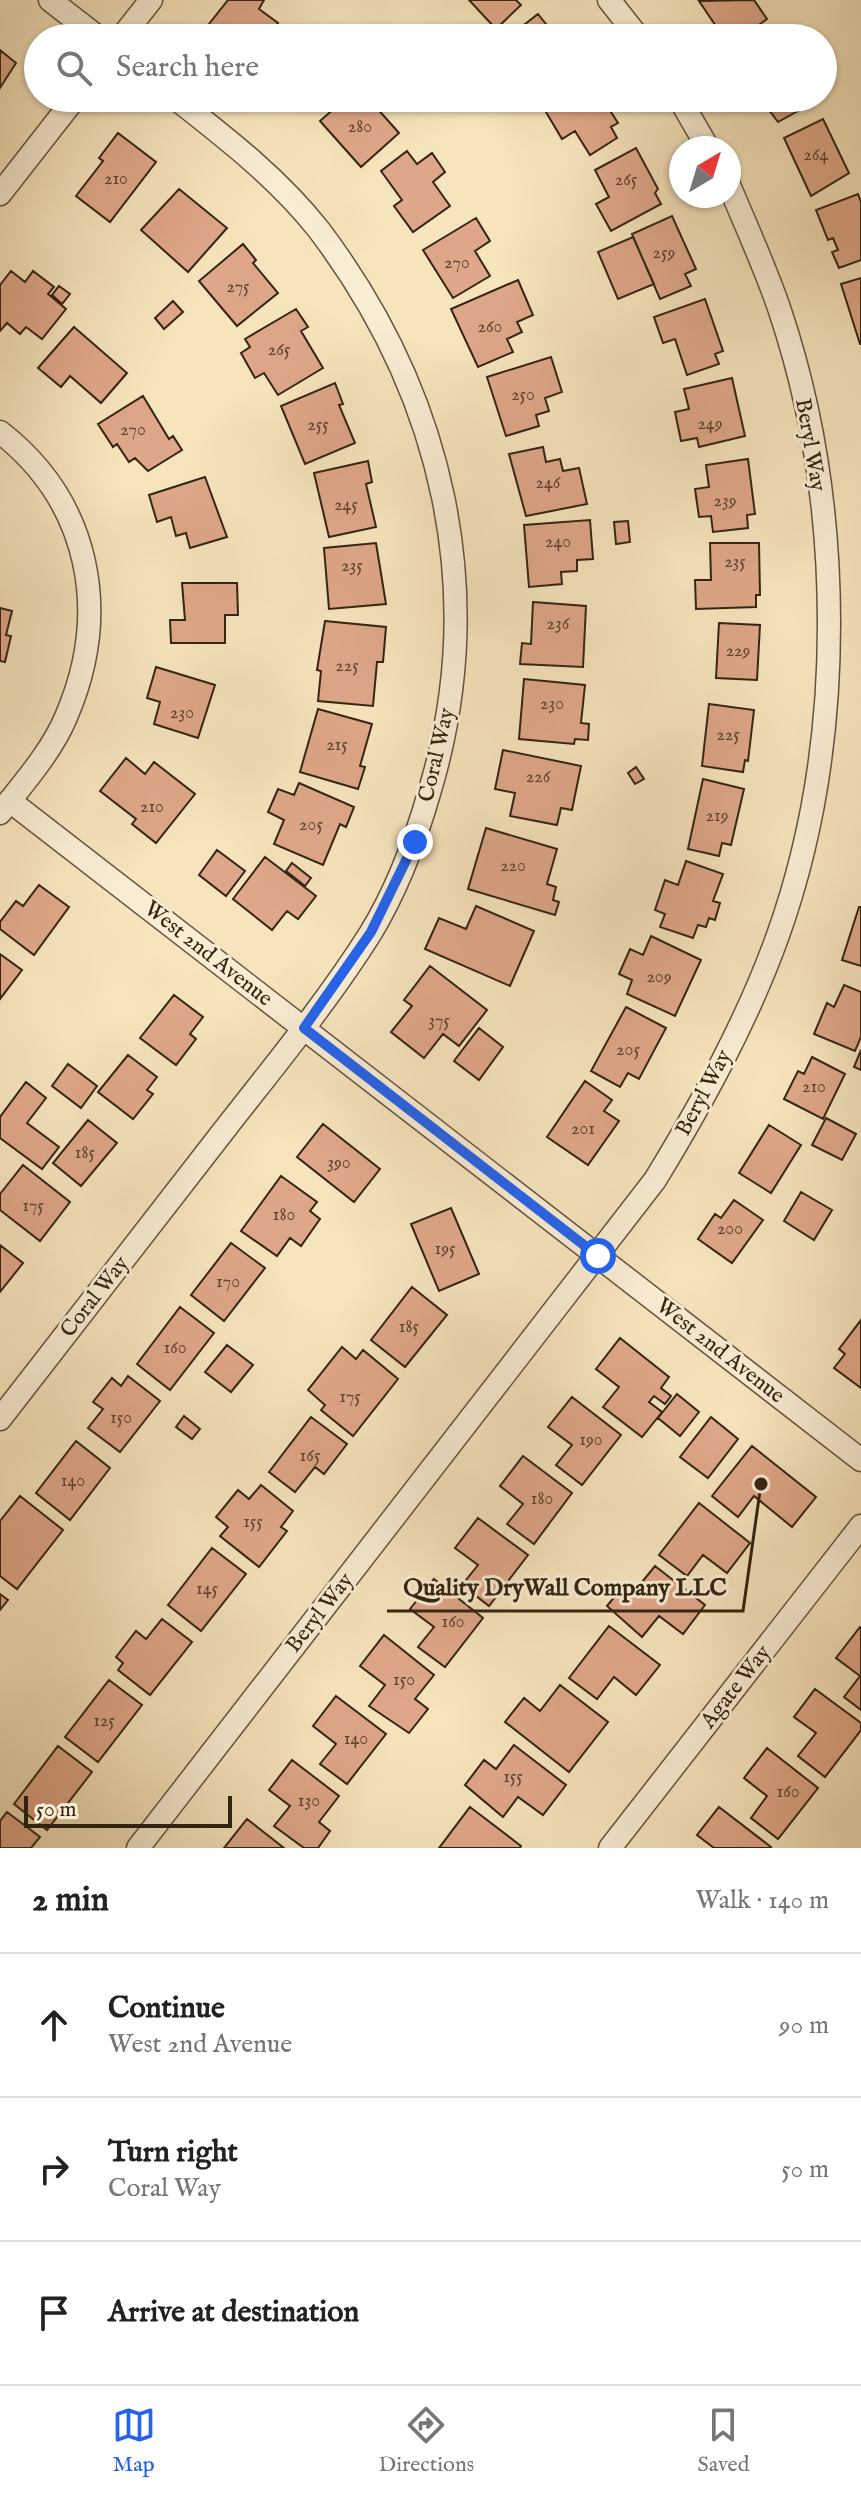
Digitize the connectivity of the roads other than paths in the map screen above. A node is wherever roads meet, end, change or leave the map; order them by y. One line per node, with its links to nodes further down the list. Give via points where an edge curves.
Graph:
1 (50, 0): 4 (street)
2 (151, 0): 5 (street)
3 (609, 0): 6 (street)
4 (81, 24)
5 (132, 24)
6 (628, 24)
7 (64, 112): 11 (street)
8 (192, 112): 15 (street, Coral Way, via 283,189 319,231 378,321 418,403 445,494 456,581 456,659 444,743 415,842 371,932)
9 (687, 112): 10 (street)
10 (701, 136)
11 (0, 194)
12 (738, 208): 16 (street, Beryl Way, via 780,309 814,442 829,581 827,689 811,815 777,938 711,1088 655,1180)
13 (0, 432): 14 (street, via 34,460 64,504 85,559 92,621 85,666 65,721)
14 (5, 807): 15 (street, West 2nd Avenue)
15 (304, 1028): 16 (street, West 2nd Avenue); 17 (street, Coral Way)
16 (598, 1256): 18 (street, West 2nd Avenue); 20 (street, Beryl Way)
17 (0, 1419)
18 (861, 1460)
19 (861, 1526): 21 (street, Agate Way)
20 (138, 1848)
21 (610, 1848)

